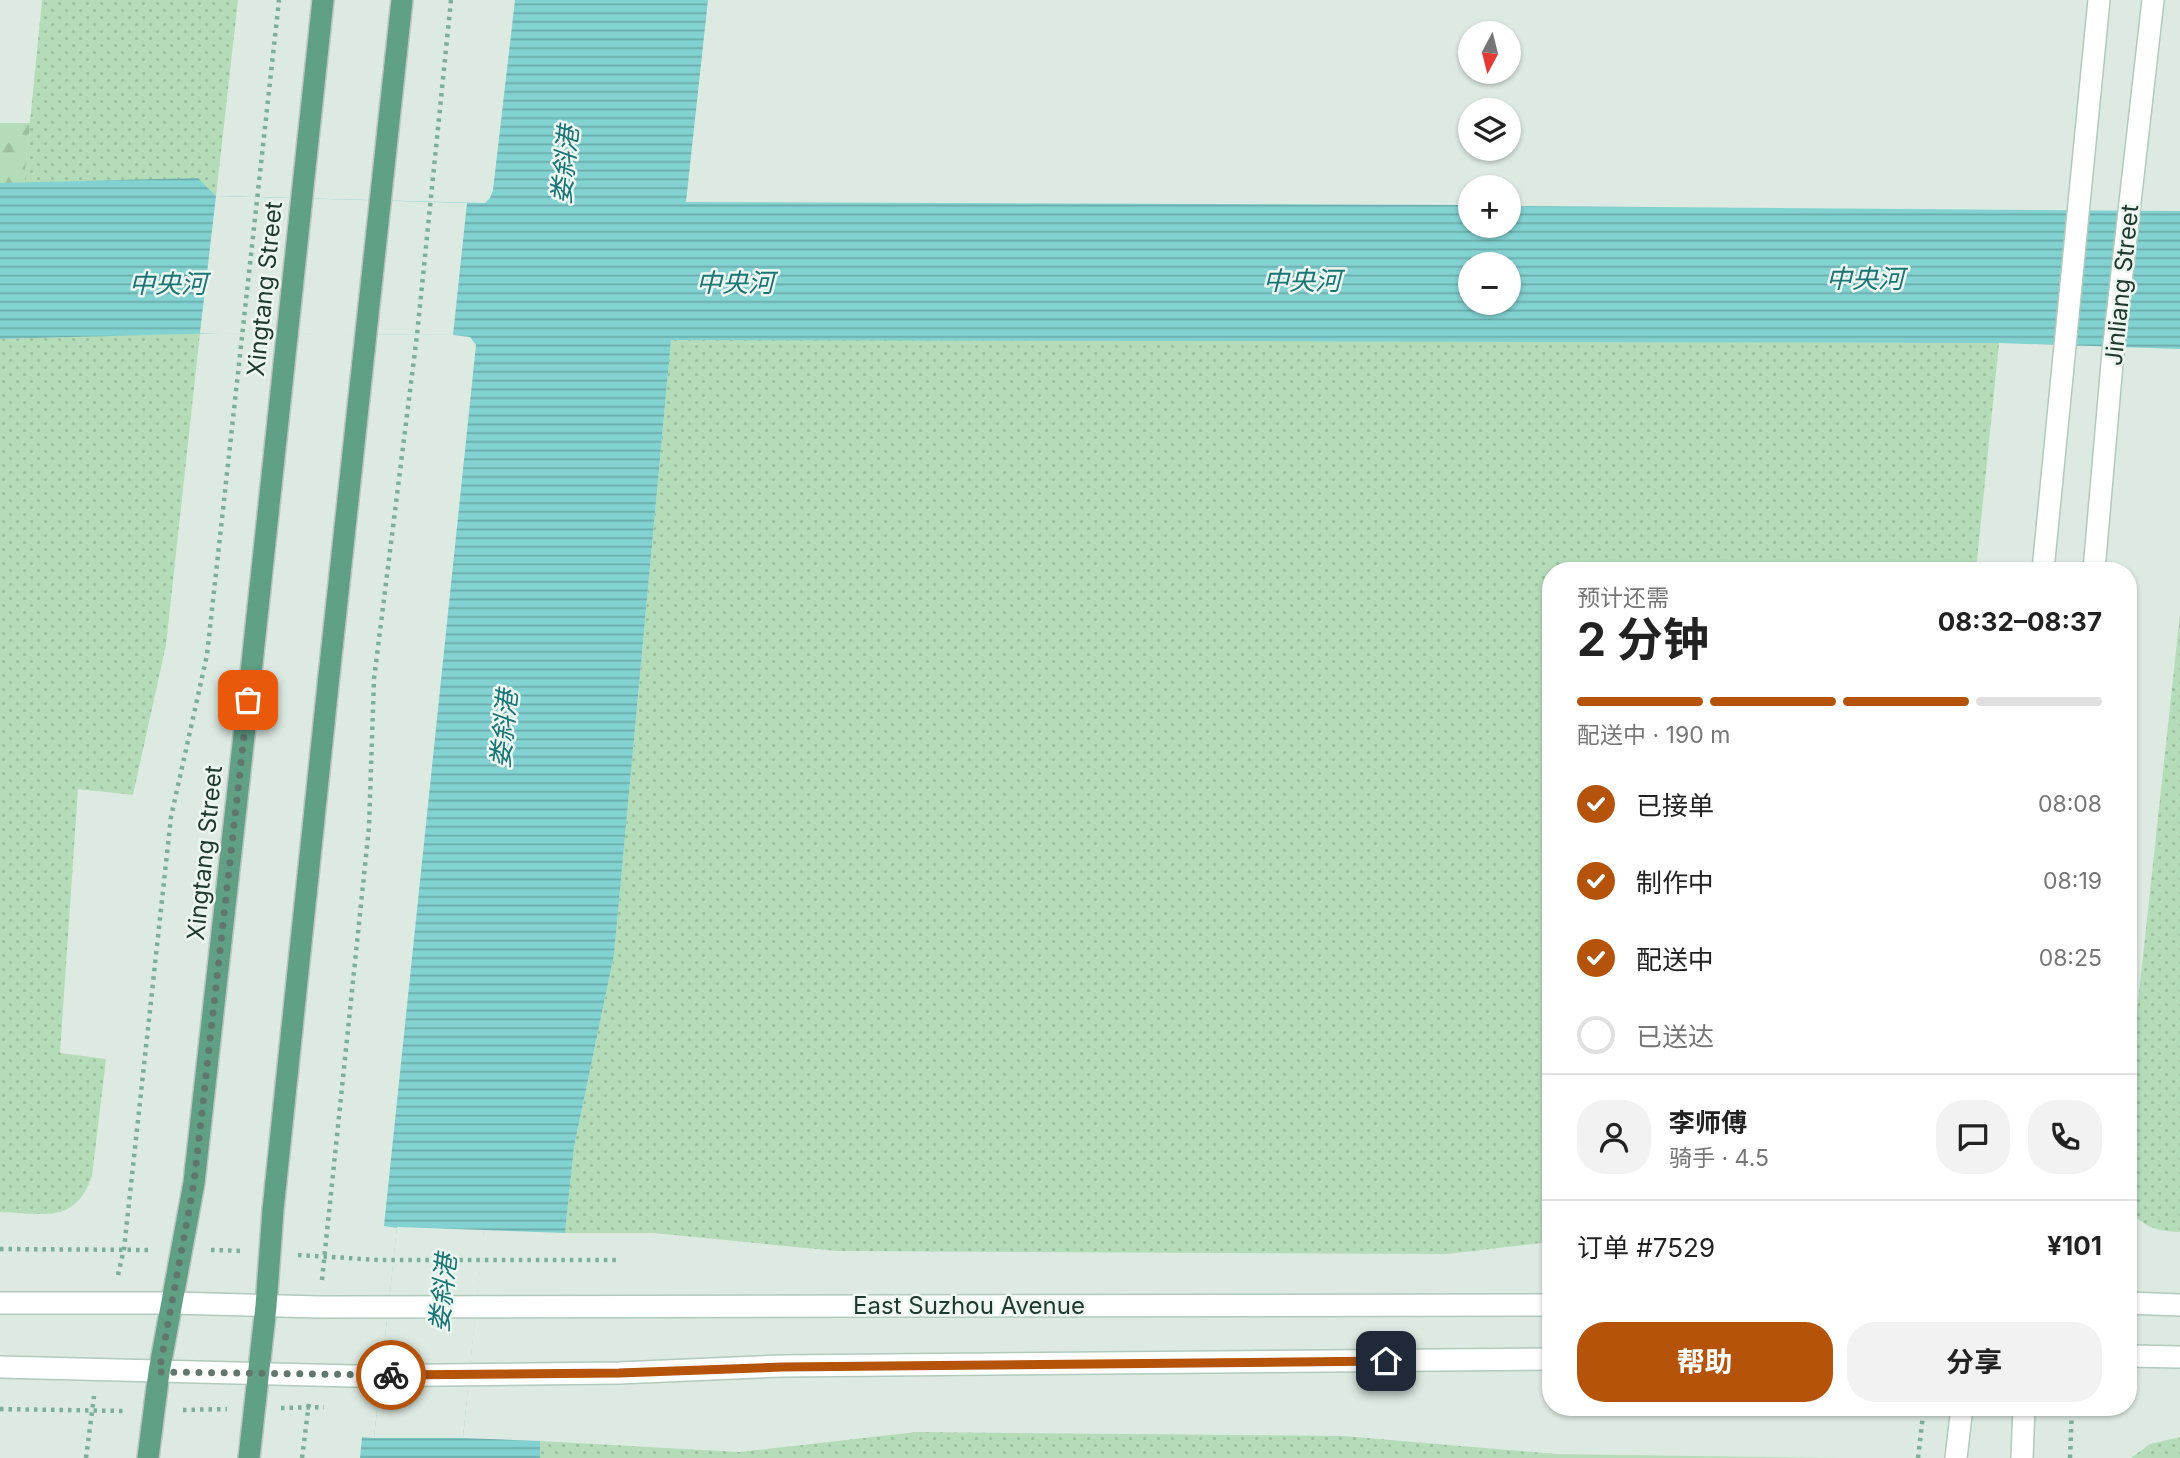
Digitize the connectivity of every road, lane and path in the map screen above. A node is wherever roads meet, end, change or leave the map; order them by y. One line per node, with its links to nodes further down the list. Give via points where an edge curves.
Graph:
1 (279, 0): 12 (path, via 208,655 171,817 124,1249)
2 (323, 0): 13 (main road, Xingtang Street, via 194,1183)
3 (402, 0): 17 (main road)
4 (451, 0): 18 (path, via 417,335 374,679 369,827)
5 (2099, 0): 7 (main road)
6 (2153, 0): 8 (main road, Jinliang Street)
7 (2044, 562)
8 (2095, 562)
9 (617, 1259): 10 (path)
10 (393, 1260)
11 (0, 1303): 12 (main road, East Suzhou Avenue)
12 (113, 1303): 13 (main road, East Suzhou Avenue)
13 (172, 1303): 17 (main road, East Suzhou Avenue); 24 (main road, Xingtang Street)
14 (2137, 1303): 16 (main road)
15 (1542, 1305): 18 (main road, East Suzhou Avenue)
16 (2180, 1305)
17 (266, 1306): 18 (main road, East Suzhou Avenue); 25 (main road)
18 (319, 1307)
19 (2137, 1356): 20 (main road)
20 (2180, 1357)
21 (1542, 1359): 26 (main road)
22 (0, 1367): 23 (main road)
23 (99, 1370): 24 (main road); 31 (path)
24 (159, 1372): 25 (main road); 32 (main road, Xingtang Street)
25 (259, 1374): 26 (main road); 33 (main road)
26 (312, 1376): 34 (path)
27 (1923, 1416): 35 (path)
28 (1961, 1416): 36 (main road)
29 (2023, 1416): 37 (main road)
30 (2072, 1416): 38 (path)
31 (86, 1458)
32 (148, 1458)
33 (249, 1458)
34 (302, 1458)
35 (1918, 1458)
36 (1955, 1458)
37 (2021, 1458)
38 (2070, 1458)

